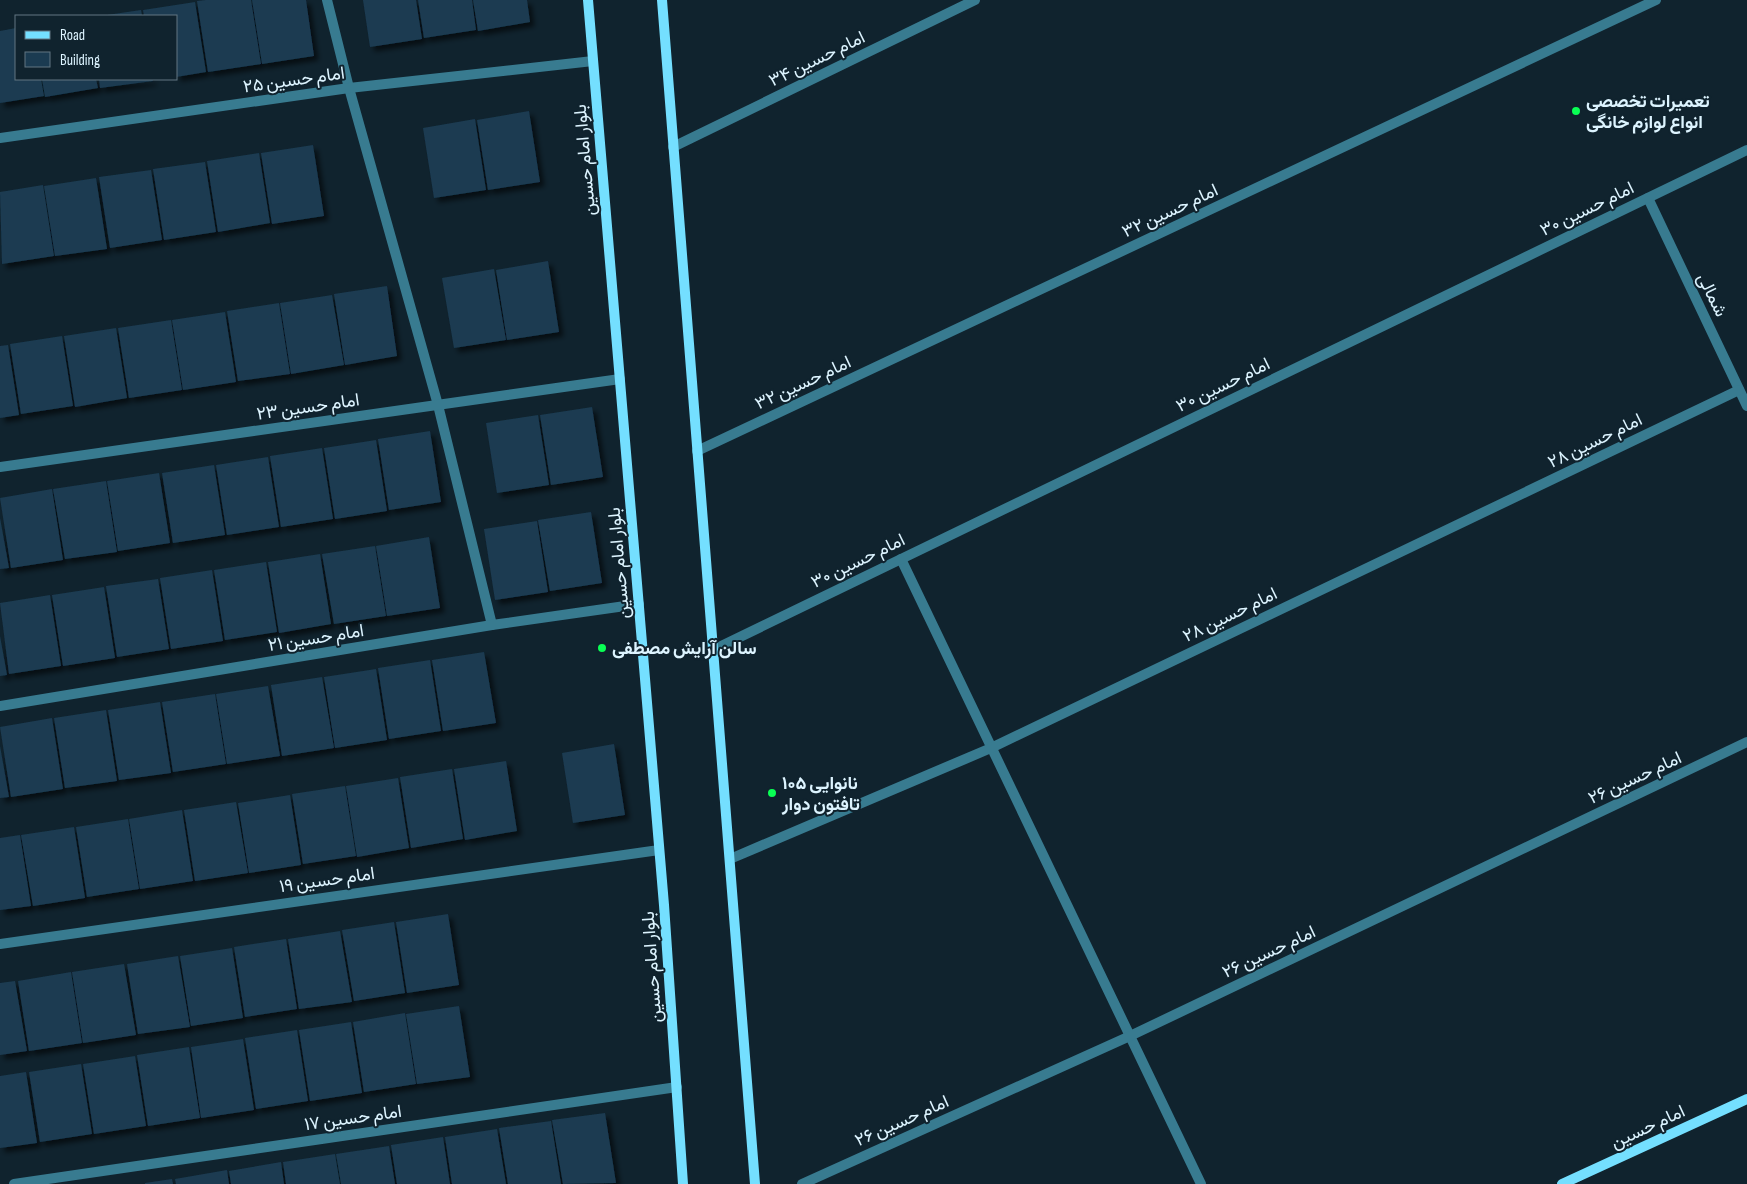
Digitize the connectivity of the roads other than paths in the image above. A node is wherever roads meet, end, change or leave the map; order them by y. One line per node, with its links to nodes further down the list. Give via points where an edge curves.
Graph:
1 (327, 0): 7 (street)
2 (588, 0): 6 (main road, بلوار امام حسین)
3 (662, 0): 9 (main road)
4 (976, 0): 9 (street, امام حسین ۳۴)
5 (1656, 0): 16 (street, امام حسین ۳۲)
6 (593, 61): 7 (street, امام حسین ۲۵); 12 (main road, بلوار امام حسین)
7 (349, 88): 8 (street, امام حسین ۲۵); 14 (street)
8 (0, 138)
9 (673, 147): 16 (main road)
10 (1747, 150): 11 (street, امام حسین ۳۰)
11 (1648, 198): 13 (street, شمالی); 18 (street, امام حسین ۳۰)
12 (620, 379): 14 (street, امام حسین ۲۳); 19 (main road, بلوار امام حسین)
13 (1739, 390): 15 (street, شمالی); 24 (street, امام حسین ۲۸)
14 (438, 405): 17 (street, امام حسین ۲۳); 20 (street)
15 (1747, 406)
16 (697, 451): 21 (main road)
17 (0, 467)
18 (900, 559): 21 (street, امام حسین ۳۰); 24 (street)
19 (638, 604): 20 (street, امام حسین ۲۱); 25 (main road, بلوار امام حسین)
20 (492, 625): 22 (street, امام حسین ۲۱)
21 (713, 650): 26 (main road)
22 (0, 706)
23 (1747, 742): 28 (street, امام حسین ۲۶)
24 (991, 748): 26 (street, امام حسین ۲۸); 28 (street)
25 (659, 850): 27 (street, امام حسین ۱۹); 29 (main road, بلوار امام حسین)
26 (730, 859): 34 (main road)
27 (0, 944)
28 (1130, 1036): 35 (street, امام حسین ۲۶); 36 (street)
29 (676, 1087): 31 (street, امام حسین ۱۷); 33 (main road, بلوار امام حسین)
30 (1747, 1099): 37 (main road, امام حسین)
31 (35, 1182): 32 (street, امام حسین ۱۷)
32 (14, 1184)
33 (683, 1184)
34 (755, 1184)
35 (802, 1184)
36 (1201, 1184)
37 (1562, 1184)

